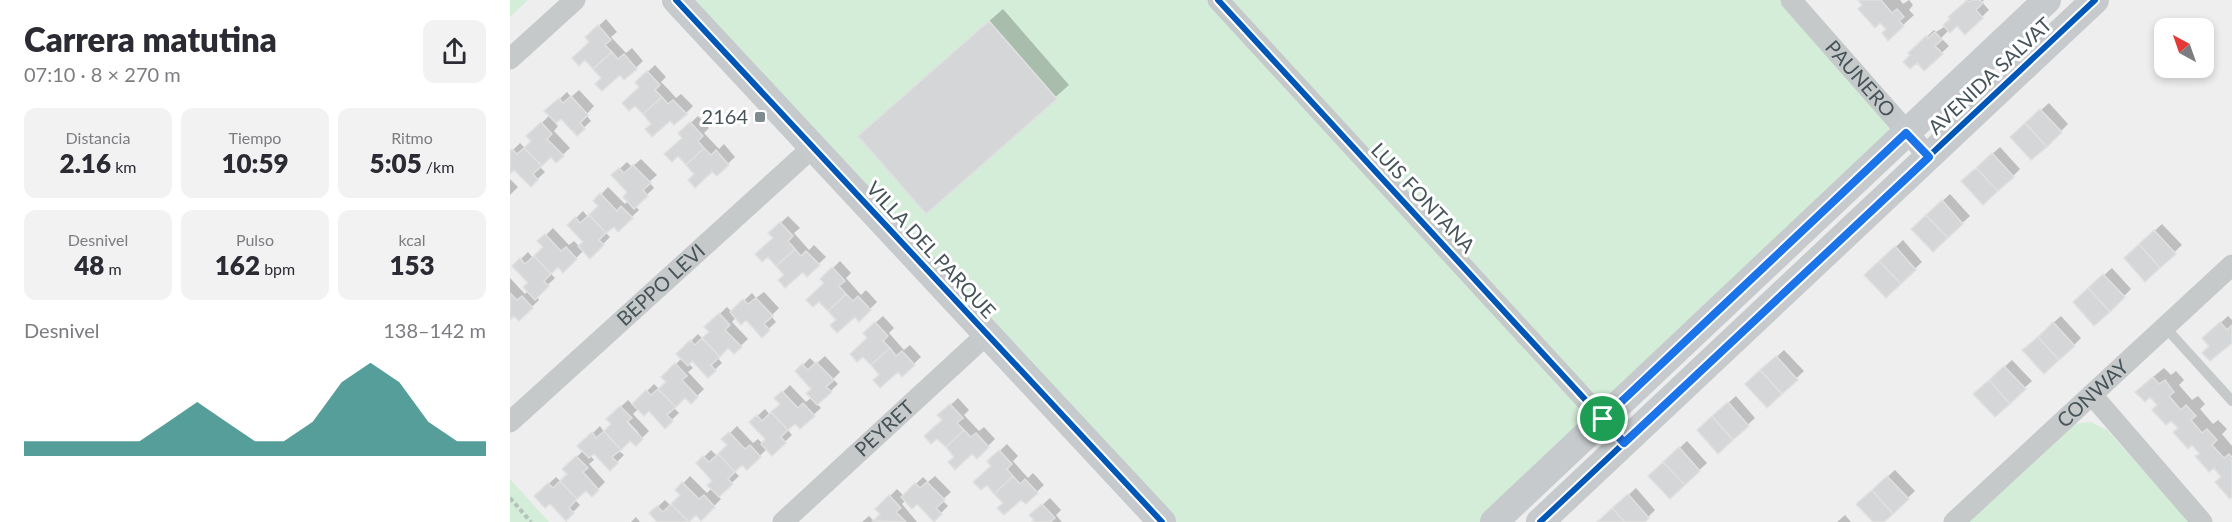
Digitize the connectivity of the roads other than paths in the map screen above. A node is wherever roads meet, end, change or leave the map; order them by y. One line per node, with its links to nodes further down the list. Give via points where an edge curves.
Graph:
1 (574, 0): 7 (street)
2 (676, 0): 9 (street, VILLA DEL PARQUE)
3 (1218, 0): 17 (street, LUIS FONTANA)
4 (1791, 0): 8 (street, PAUNERO)
5 (2047, 0): 8 (street, AVENIDA SALVAT)
6 (2095, 0): 10 (street, AVENIDA SALVAT)
7 (510, 59)
8 (1906, 133): 10 (street, PAUNERO); 17 (street, AVENIDA SALVAT)
9 (813, 147): 13 (street, VILLA DEL PARQUE); 16 (street, BEPPO LEVI)
10 (1929, 157): 17 (street, AVENIDA SALVAT)
11 (2232, 265): 12 (street, CONWAY)
12 (2165, 327): 14 (street, CONWAY); 15 (lane)
13 (987, 334): 18 (street, VILLA DEL PARQUE); 19 (street, PEYRET)
14 (2092, 395): 22 (street, CONWAY); 23 (street)
15 (2232, 400)
16 (510, 422)
17 (1614, 431): 20 (street, AVENIDA SALVAT); 21 (street, AVENIDA SALVAT)
18 (1155, 520)
19 (783, 522)
20 (1494, 522)
21 (1540, 522)
22 (1954, 522)
23 (2202, 522)

